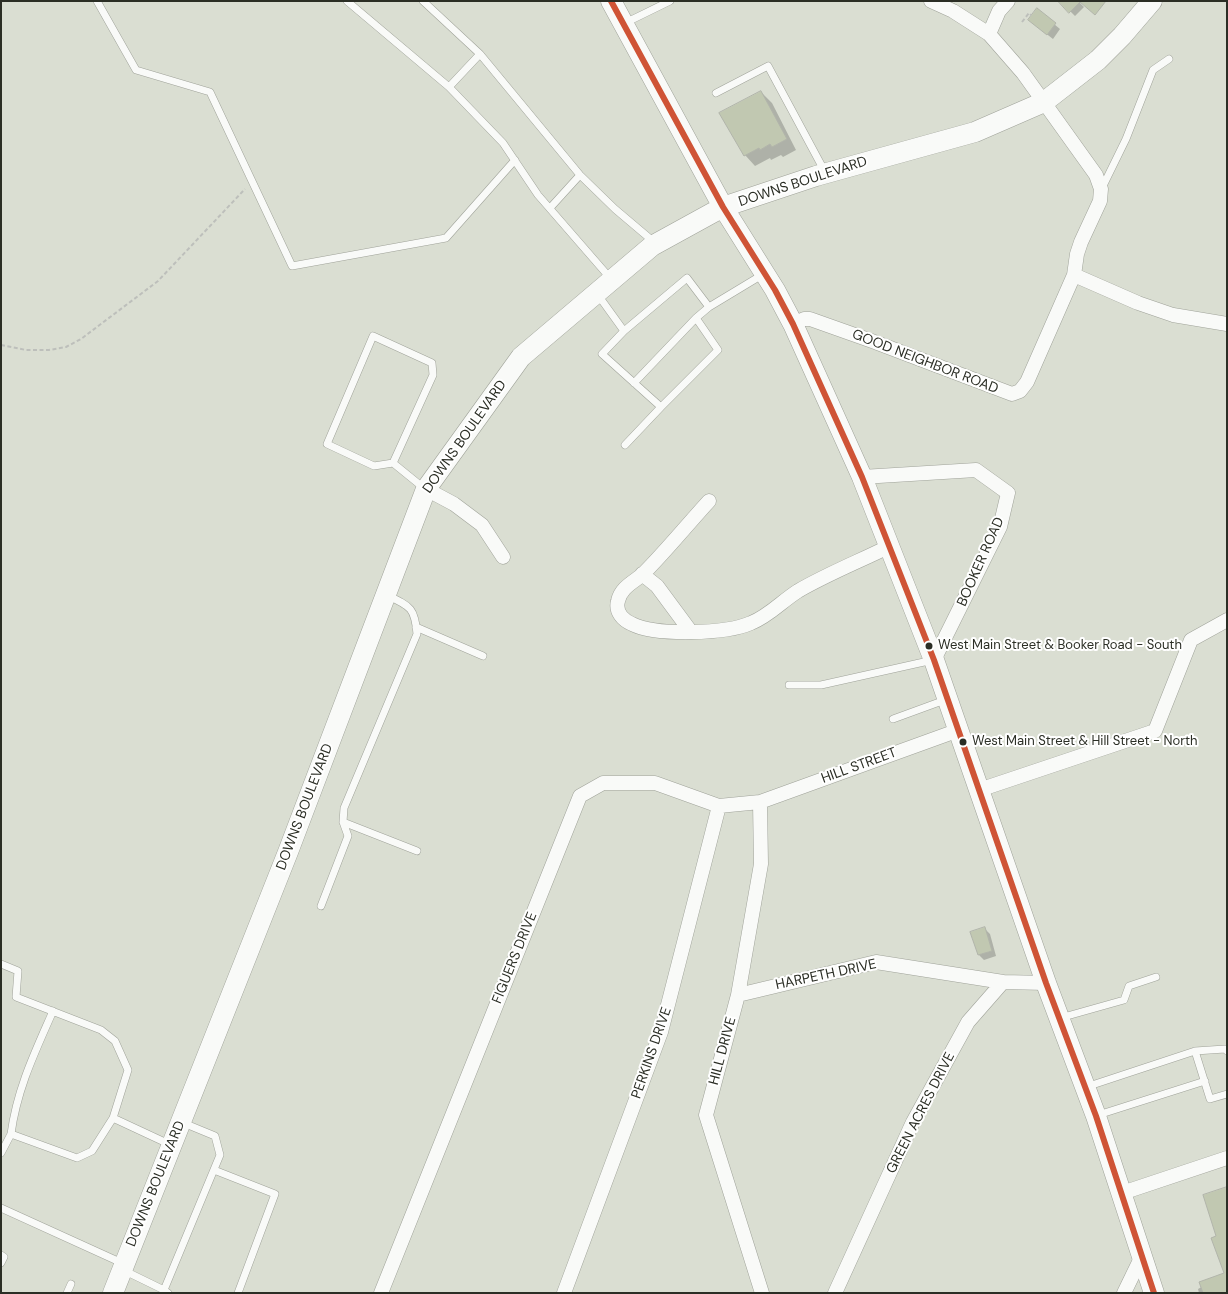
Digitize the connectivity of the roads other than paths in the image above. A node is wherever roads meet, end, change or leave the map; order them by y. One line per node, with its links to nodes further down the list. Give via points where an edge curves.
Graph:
1 (97, 1): 16 (lane, via 136,70 210,92 292,266 446,238)
2 (347, 1): 13 (lane)
3 (423, 1): 11 (lane)
4 (611, 1): 9 (street)
5 (670, 1): 9 (lane)
6 (931, 1): 10 (street)
7 (1008, 1): 10 (street)
8 (1152, 1): 15 (street, DOWNS BOULEVARD, via 1098,60)
9 (623, 24): 20 (street)
10 (989, 34): 15 (street)
11 (480, 54): 13 (lane); 18 (lane)
12 (1168, 59): 19 (lane, GOOD NEIGHBOR ROAD, via 1153,70 1126,140)
13 (449, 87): 16 (lane)
14 (716, 93): 17 (lane, via 768,66)
15 (1044, 102): 17 (street, DOWNS BOULEVARD, via 975,132); 19 (street, via 1096,175)
16 (515, 160): 21 (lane)
17 (826, 173): 20 (street, DOWNS BOULEVARD)
18 (580, 175): 21 (lane); 22 (lane)
19 (1102, 189): 24 (street, GOOD NEIGHBOR ROAD, via 1077,254)
20 (723, 207): 22 (street, DOWNS BOULEVARD); 23 (street)
21 (550, 208): 25 (lane)
22 (656, 244): 25 (street, DOWNS BOULEVARD)
23 (764, 274): 27 (lane); 29 (street)
24 (1074, 275): 29 (street, GOOD NEIGHBOR ROAD, via 1027,382 1020,391 1012,394 810,319); 30 (street, via 1138,304 1173,315)
25 (612, 280): 26 (street, DOWNS BOULEVARD)
26 (596, 293): 31 (lane); 37 (street, DOWNS BOULEVARD, via 521,356)
27 (709, 307): 28 (lane); 31 (lane, via 686,278)
28 (696, 318): 32 (lane); 33 (lane, via 718,350)
29 (793, 324): 36 (street)
30 (1227, 324)
31 (624, 331): 32 (lane, via 602,354)
32 (634, 383): 33 (lane)
33 (661, 407): 34 (lane)
34 (624, 444)
35 (393, 463): 35 (lane, via 433,375 432,363 373,336 327,444 374,466); 37 (lane)
36 (862, 477): 39 (street); 47 (street, BOOKER ROAD, via 976,470 1008,493 1000,527)
37 (426, 489): 40 (street, via 454,504 482,525); 42 (street, DOWNS BOULEVARD)
38 (709, 500): 41 (street)
39 (890, 546): 45 (street, via 798,591 751,623 729,629); 47 (street)
40 (503, 558)
41 (642, 574): 45 (street, via 657,586); 45 (street, via 624,589 618,601 617,610 623,619 634,626 662,632)
42 (386, 595): 44 (lane, via 405,603 416,617); 72 (street, DOWNS BOULEVARD)
43 (1227, 620): 52 (street, via 1191,640 1155,731)
44 (416, 626): 46 (lane); 55 (lane, via 417,634 344,808)
45 (691, 632)
46 (483, 656)
47 (934, 660): 48 (lane, via 821,685); 49 (street)
48 (789, 685)
49 (948, 699): 50 (lane); 51 (street)
50 (893, 719)
51 (959, 730): 52 (street); 53 (street, HILL STREET)
52 (979, 790): 61 (street)
53 (760, 802): 54 (street, FIGUERS DRIVE); 62 (street, HILL DRIVE, via 762,864)
54 (719, 806): 89 (street, FIGUERS DRIVE, via 655,783 603,783 580,796); 90 (street, PERKINS DRIVE, via 661,1032)
55 (343, 822): 56 (lane); 57 (lane, via 348,836)
56 (417, 851)
57 (321, 906)
58 (1, 964): 63 (lane, via 18,971 16,997)
59 (1156, 977): 64 (lane, via 1129,986 1124,1000)
60 (1003, 982): 61 (street); 62 (street, HARPETH DRIVE, via 876,962); 92 (street, GREEN ACRES DRIVE, via 968,1022 926,1097)
61 (1046, 983): 64 (street)
62 (738, 995): 91 (street, HILL DRIVE, via 706,1115)
63 (53, 1012): 71 (lane, via 101,1030 115,1041 128,1070); 73 (lane, via 27,1070 14,1109)
64 (1060, 1018): 68 (street)
65 (1195, 1051): 66 (lane); 67 (lane); 68 (lane)
66 (1227, 1051)
67 (1205, 1081): 69 (lane, via 1210,1099); 70 (lane)
68 (1085, 1087): 70 (street)
69 (1227, 1094)
70 (1096, 1116): 78 (street)
71 (113, 1118): 73 (lane, via 92,1151 76,1158); 74 (lane)
72 (181, 1121): 74 (street, DOWNS BOULEVARD); 77 (lane, via 215,1136 220,1155)
73 (11, 1134): 75 (lane)
74 (172, 1145): 83 (street, DOWNS BOULEVARD)
75 (1, 1153)
76 (1227, 1158): 78 (street)
77 (214, 1170): 85 (lane); 88 (lane, via 275,1194)
78 (1122, 1193): 81 (street)
79 (1, 1208): 83 (lane)
80 (1, 1255): 82 (lane, via 4,1256)
81 (1142, 1256): 93 (street); 94 (street)
82 (1, 1263)
83 (123, 1267): 85 (lane); 87 (street, DOWNS BOULEVARD)
84 (71, 1284): 86 (lane)
85 (165, 1292)
86 (67, 1293)
87 (113, 1293)
88 (238, 1293)
89 (380, 1293)
90 (564, 1293)
91 (762, 1293)
92 (835, 1293)
93 (1124, 1293)
94 (1154, 1293)

